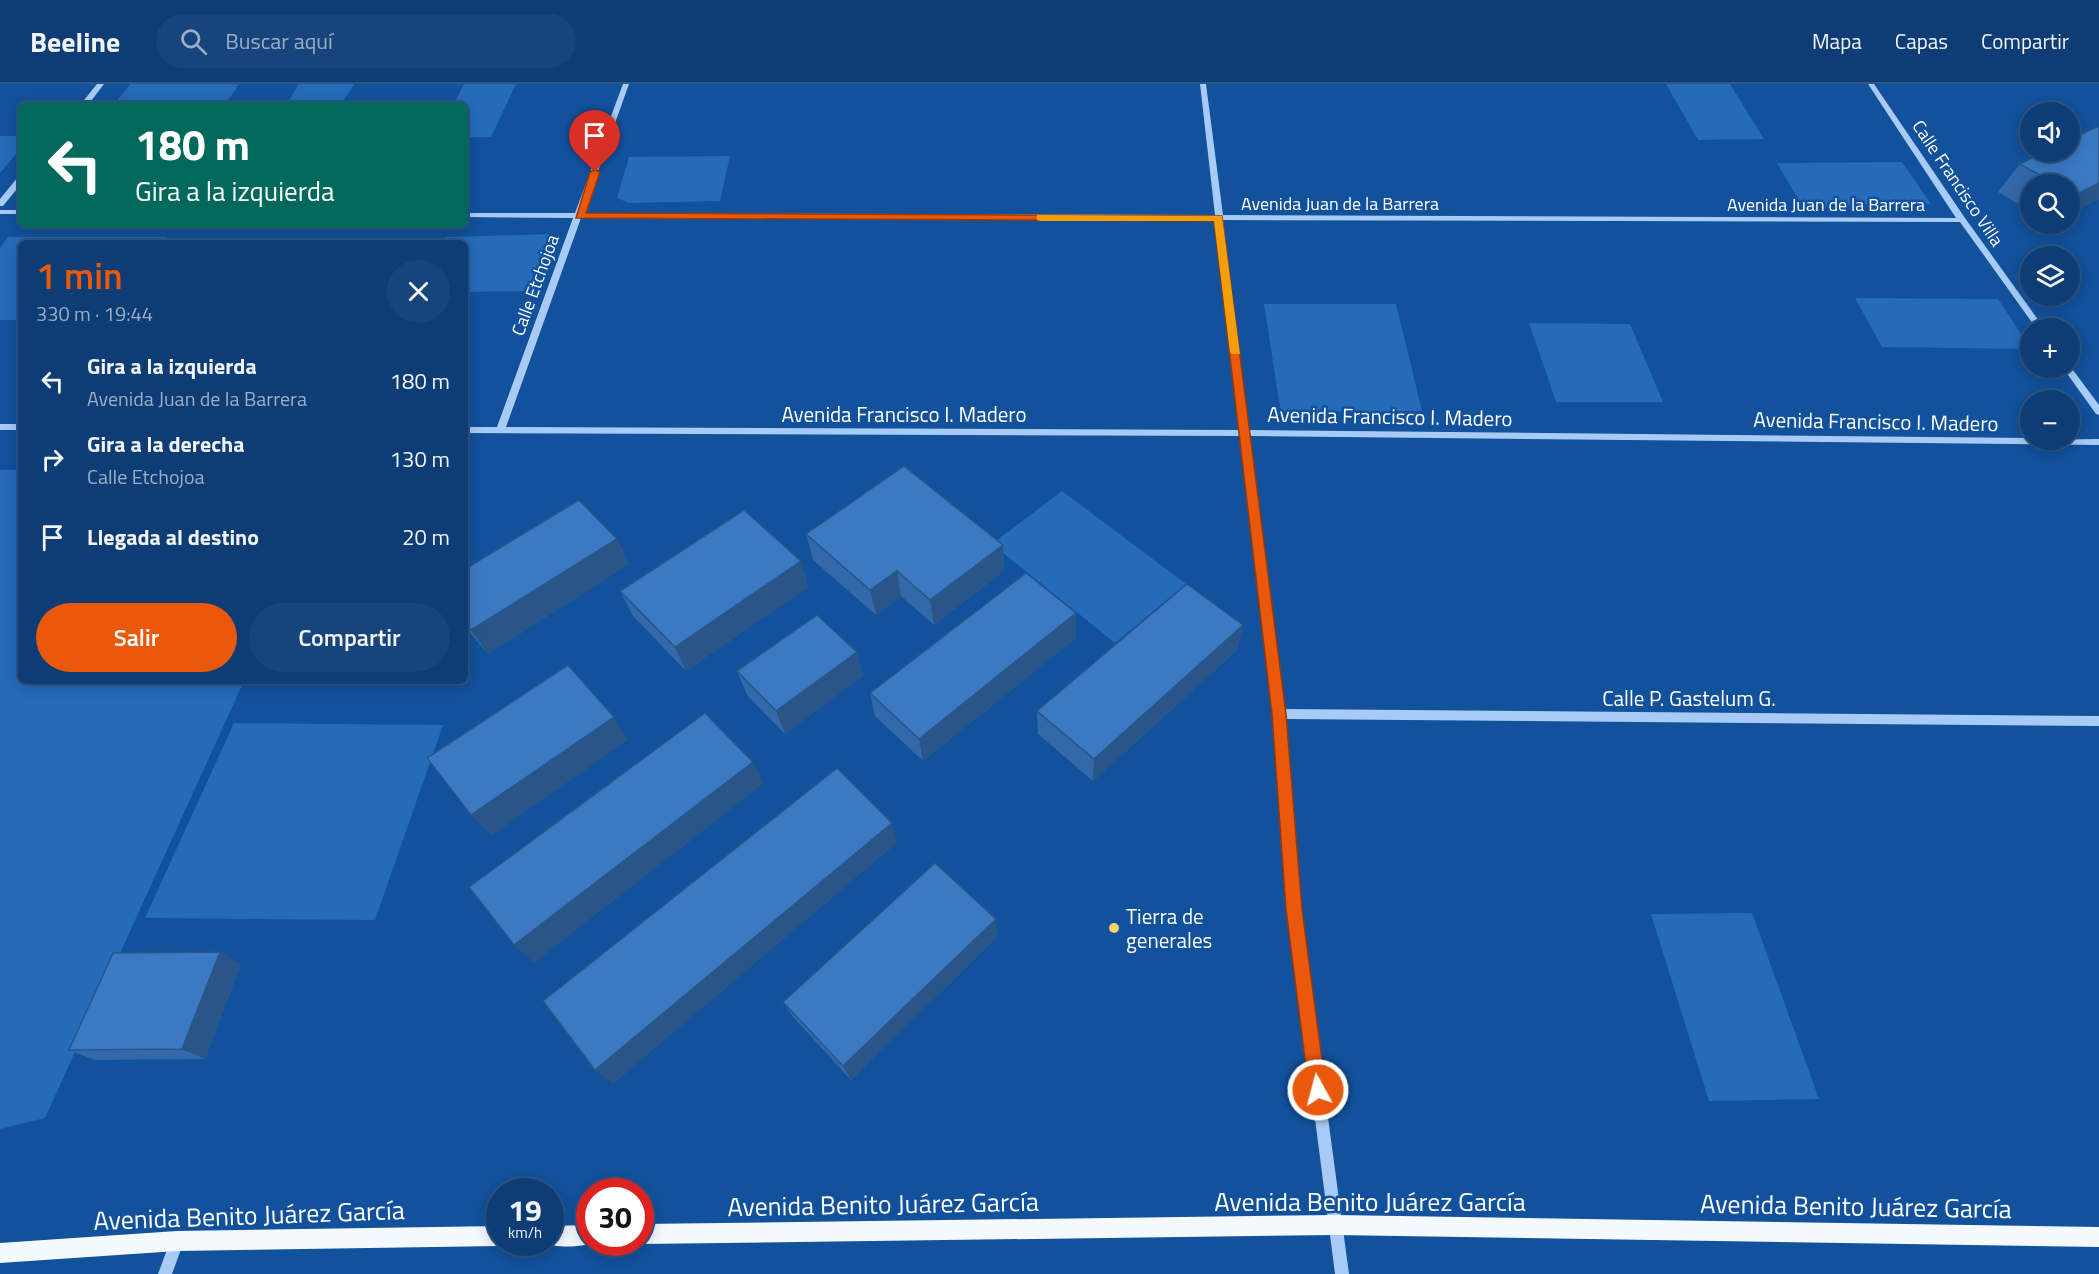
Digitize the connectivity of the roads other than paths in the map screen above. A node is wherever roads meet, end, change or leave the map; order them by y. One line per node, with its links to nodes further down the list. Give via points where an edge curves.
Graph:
1 (101, 84): 5 (street)
2 (626, 84): 11 (street, Calle Etchojoa)
3 (1203, 84): 12 (street)
4 (1871, 84): 13 (street, Calle Francisco Villa)
5 (86, 102)
6 (18, 183): 7 (street)
7 (0, 204)
8 (0, 212): 9 (street)
9 (18, 212)
10 (468, 215): 11 (street, Avenida Juan de la Barrera)
11 (580, 216): 12 (street, Avenida Juan de la Barrera); 20 (street, Calle Etchojoa)
12 (1219, 218): 13 (street, Avenida Juan de la Barrera); 21 (street)
13 (1962, 220): 14 (street, Calle Francisco Villa)
14 (2033, 318)
15 (2074, 378): 16 (street)
16 (2099, 412)
17 (0, 427): 18 (street)
18 (18, 427)
19 (468, 430): 20 (street, Avenida Francisco I. Madero)
20 (500, 430): 21 (street, Avenida Francisco I. Madero)
21 (1247, 433): 22 (street, Avenida Francisco I. Madero); 23 (street)
22 (2099, 442)
23 (1279, 714): 24 (street, Calle P. Gastelum G.); 25 (street, via 1294,909)
24 (2099, 721)
25 (1335, 1225): 26 (main road, Avenida Benito Juárez García); 28 (main road, Avenida Benito Juárez García); 32 (street)
26 (654, 1234)
27 (486, 1236): 29 (main road, Avenida Benito Juárez García)
28 (2099, 1237)
29 (177, 1241): 30 (main road, Avenida Benito Juárez García); 31 (street)
30 (0, 1253)
31 (165, 1274)
32 (1342, 1274)

